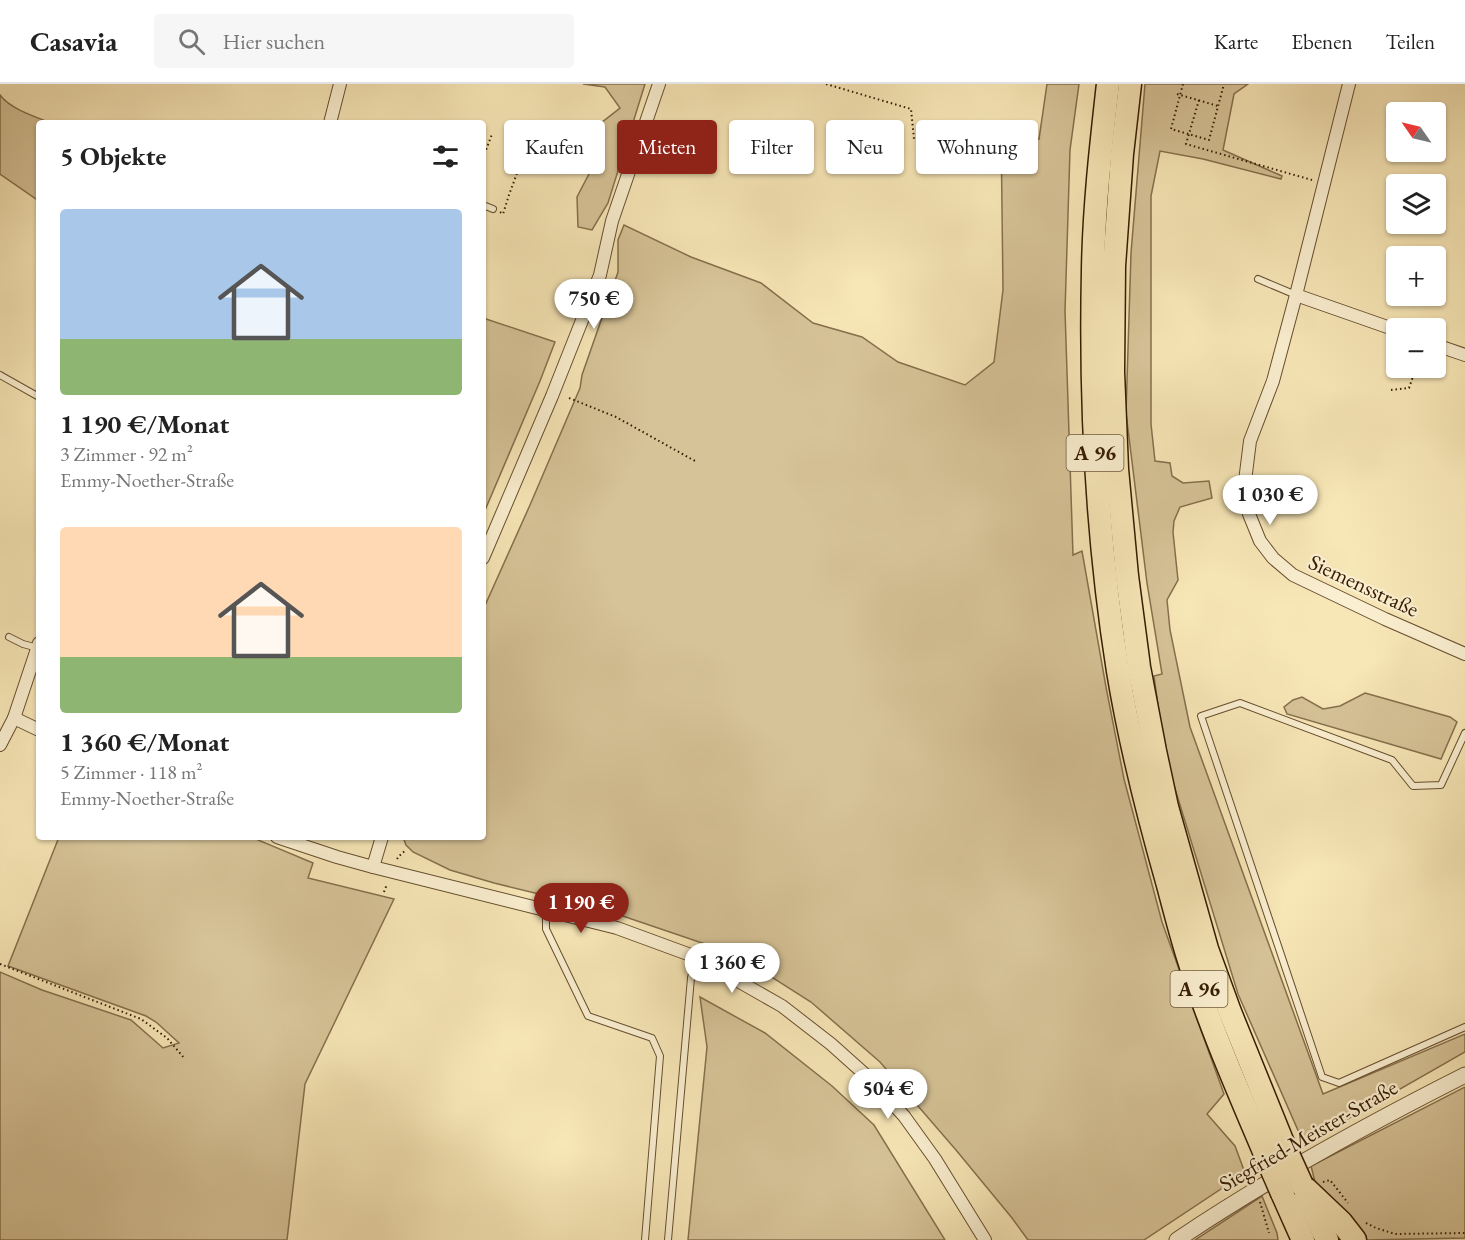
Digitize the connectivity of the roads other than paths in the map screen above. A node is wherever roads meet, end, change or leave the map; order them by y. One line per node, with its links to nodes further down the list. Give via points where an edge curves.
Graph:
1 (340, 84): 6 (street)
2 (659, 84): 16 (street, via 612,221 600,275)
3 (1108, 84): 32 (highway, A 96, via 1093,268 1092,373 1096,474 1118,671 1149,818 1187,955 1210,1019)
4 (1130, 84): 32 (highway, A 96, via 1114,266 1113,372 1117,469 1139,667 1167,807 1207,949)
5 (1349, 84): 10 (street, Siemensstraße)
6 (331, 120)
7 (486, 206): 8 (lane)
8 (492, 209)
9 (1258, 279): 10 (lane)
10 (1296, 295): 11 (street); 20 (street, Siemensstraße, via 1273,381 1250,441 1244,489 1260,542 1293,575)
11 (1386, 326)
12 (1446, 348): 13 (street)
13 (1465, 355)
14 (0, 375): 15 (lane)
15 (36, 396)
16 (486, 551)
17 (9, 637): 18 (lane)
18 (36, 646)
19 (36, 652): 21 (street)
20 (1465, 654)
21 (14, 718): 22 (street); 24 (street)
22 (36, 729)
23 (1465, 733): 30 (lane, via 1440,785 1413,786 1392,760 1240,703 1201,716 1322,1077 1339,1083)
24 (0, 745)
25 (286, 840): 27 (street)
26 (380, 840): 27 (street)
27 (373, 867): 28 (street)
28 (546, 910): 29 (street, via 617,928); 36 (lane, via 546,928 588,1016 652,1038 660,1056)
29 (696, 957): 37 (lane); 38 (street, via 782,1006 869,1078 904,1116 935,1159)
30 (1465, 1027)
31 (1465, 1076): 39 (street, Siegfried-Meister-Straße, via 1312,1155)
32 (1274, 1148): 33 (highway, A 96, bridge)
33 (1302, 1187): 34 (highway, via 1341,1222); 35 (highway); 40 (highway, A 96); 41 (highway, A 96)
34 (1359, 1231)
35 (1277, 1236)
36 (645, 1240)
37 (668, 1240)
38 (985, 1240)
39 (1177, 1240)
40 (1303, 1240)
41 (1327, 1240)

